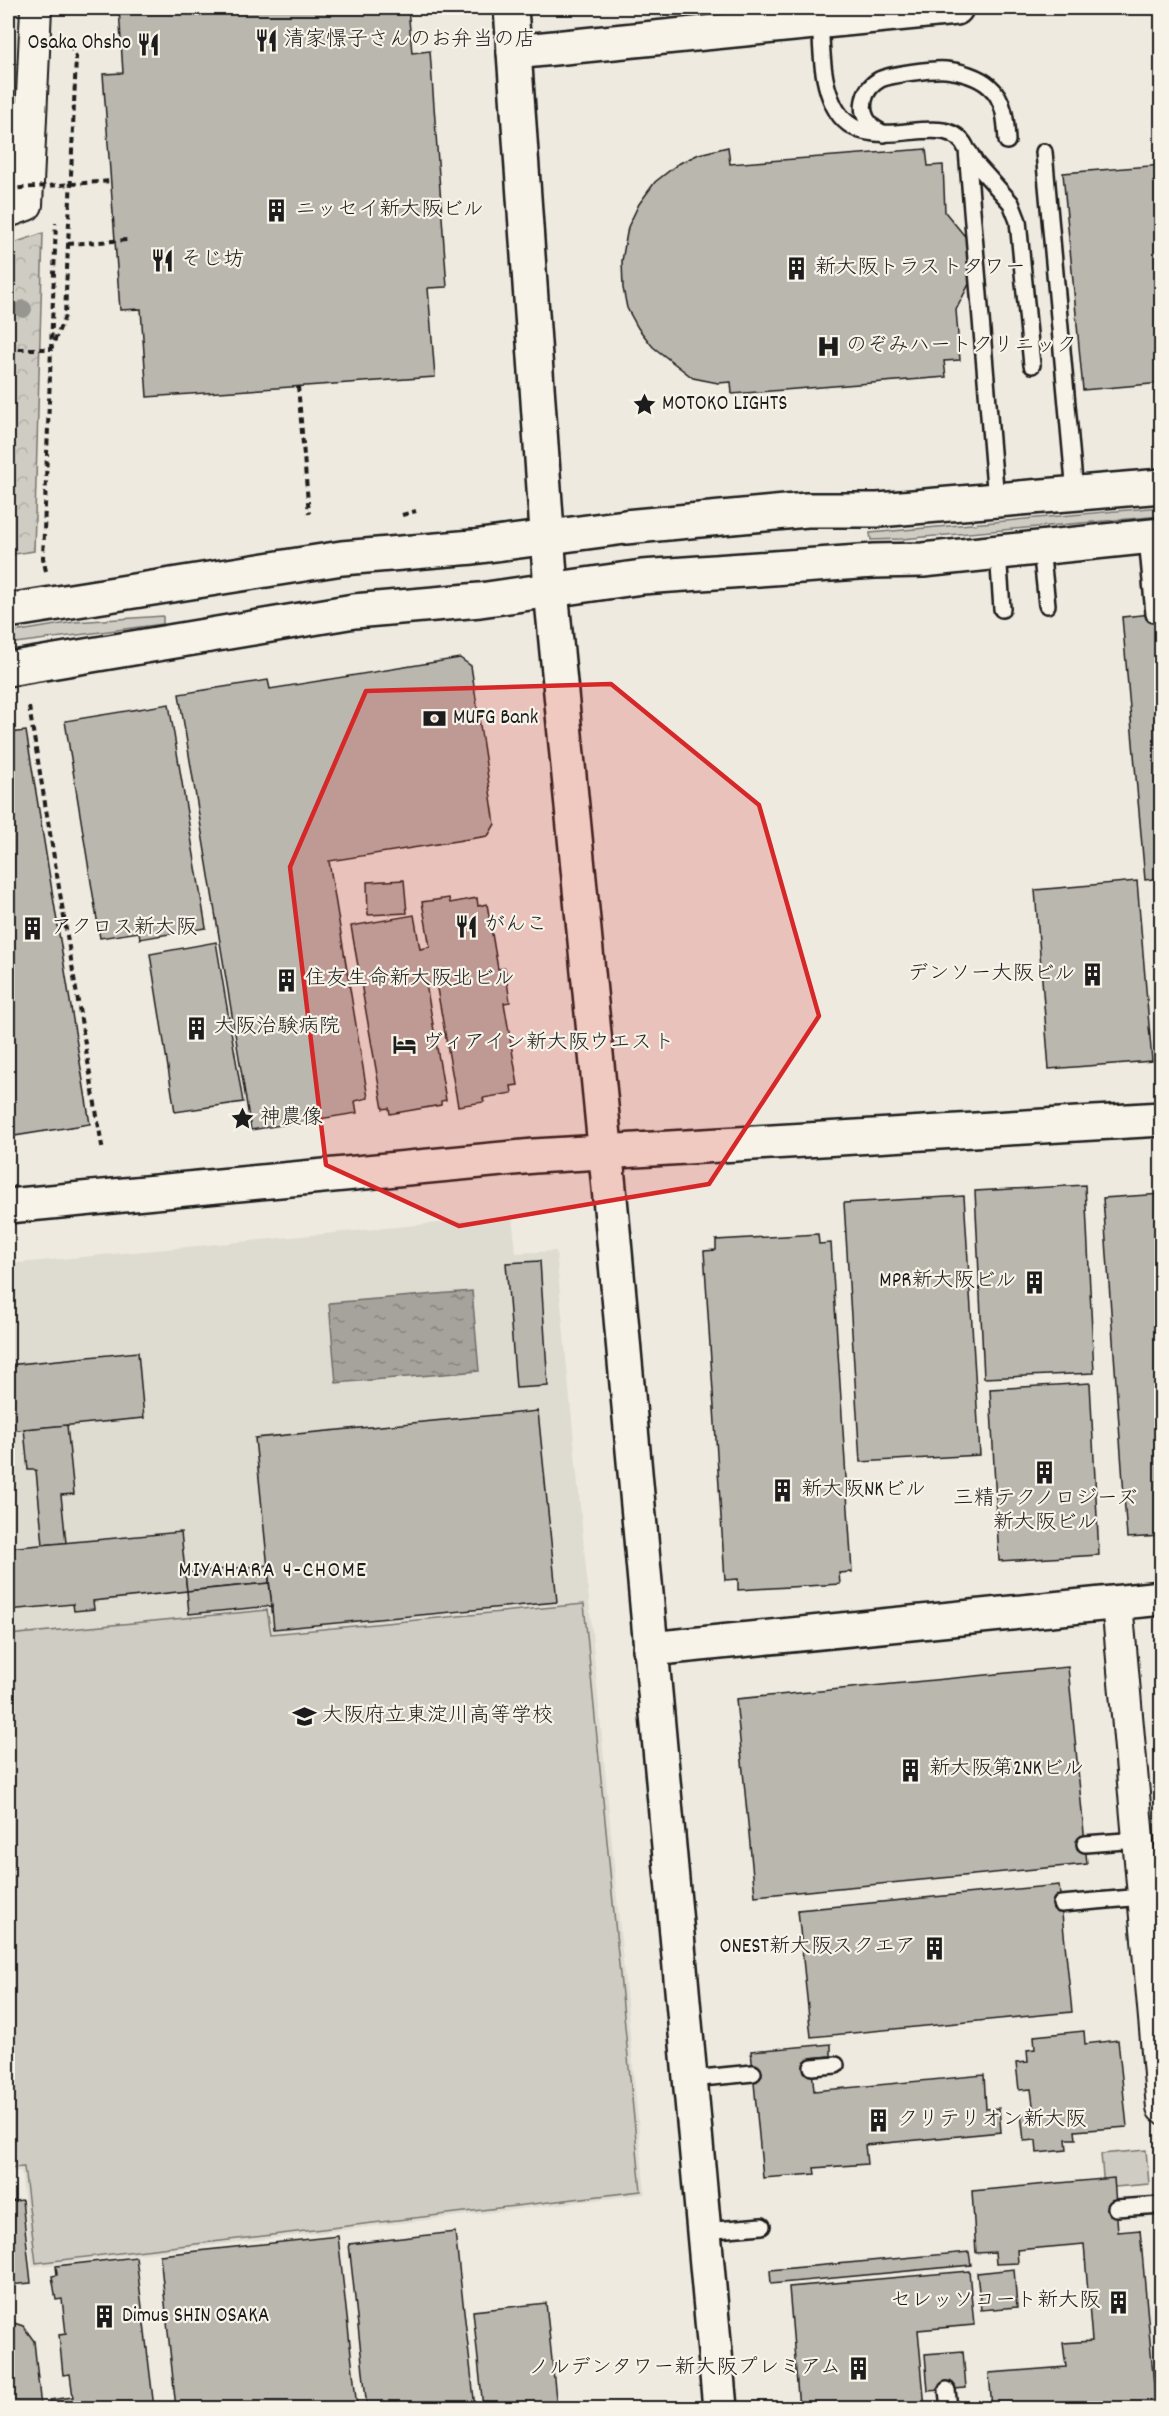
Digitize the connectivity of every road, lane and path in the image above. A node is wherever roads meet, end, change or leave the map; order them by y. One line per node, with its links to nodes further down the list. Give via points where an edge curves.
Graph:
1 (36, 8): 13 (street, via 27,205)
2 (511, 8): 6 (street)
3 (956, 8): 4 (street)
4 (820, 21): 6 (street); 7 (lane, via 826,86 837,111 856,129)
5 (65, 35): 16 (path, via 76,57)
6 (514, 52): 26 (street)
7 (884, 134): 8 (lane, via 864,115 863,100 869,89 890,76 945,70 989,86 1001,101); 9 (lane, via 950,131 964,141)
8 (1007, 141)
9 (968, 150): 19 (lane, via 1011,203 1018,221); 23 (lane)
10 (1044, 152): 22 (lane)
11 (111, 181): 12 (path, bridge)
12 (8, 189)
13 (8, 212)
14 (56, 222): 18 (path)
15 (128, 240): 16 (path)
16 (68, 244): 18 (path, via 65,316)
17 (8, 349): 18 (path)
18 (51, 349): 29 (path)
19 (1032, 365)
20 (298, 386): 24 (path)
21 (1161, 486): 22 (street)
22 (1075, 493): 23 (street)
23 (996, 500): 26 (street, via 878,510 807,510)
24 (309, 514)
25 (1154, 536): 27 (street); 34 (lane)
26 (547, 537): 30 (street); 33 (street, via 342,558)
27 (1041, 548): 28 (street); 31 (lane)
28 (998, 552): 30 (street, via 642,577); 32 (lane)
29 (46, 573)
30 (551, 590): 35 (street, via 354,611); 38 (street)
31 (1047, 605)
32 (1002, 609)
33 (8, 611)
34 (1154, 614)
35 (8, 669)
36 (29, 707): 39 (path)
37 (1161, 1119): 38 (street)
38 (604, 1151): 40 (street); 43 (street)
39 (104, 1152)
40 (8, 1206)
41 (1161, 1598): 42 (street)
42 (1117, 1603): 43 (street); 44 (street)
43 (650, 1649): 52 (street)
44 (1138, 1840): 45 (lane); 46 (street)
45 (1085, 1844)
46 (1143, 1897): 47 (lane); 48 (street)
47 (1061, 1904)
48 (1159, 2045): 53 (street)
49 (836, 2065): 50 (lane)
50 (812, 2067)
51 (753, 2073): 52 (lane)
52 (691, 2079): 57 (street)
53 (1161, 2108)
54 (1161, 2205): 55 (lane)
55 (1116, 2208)
56 (762, 2226): 57 (lane)
57 (704, 2231): 59 (street)
58 (947, 2390): 60 (lane)
59 (720, 2409)
60 (949, 2409)

